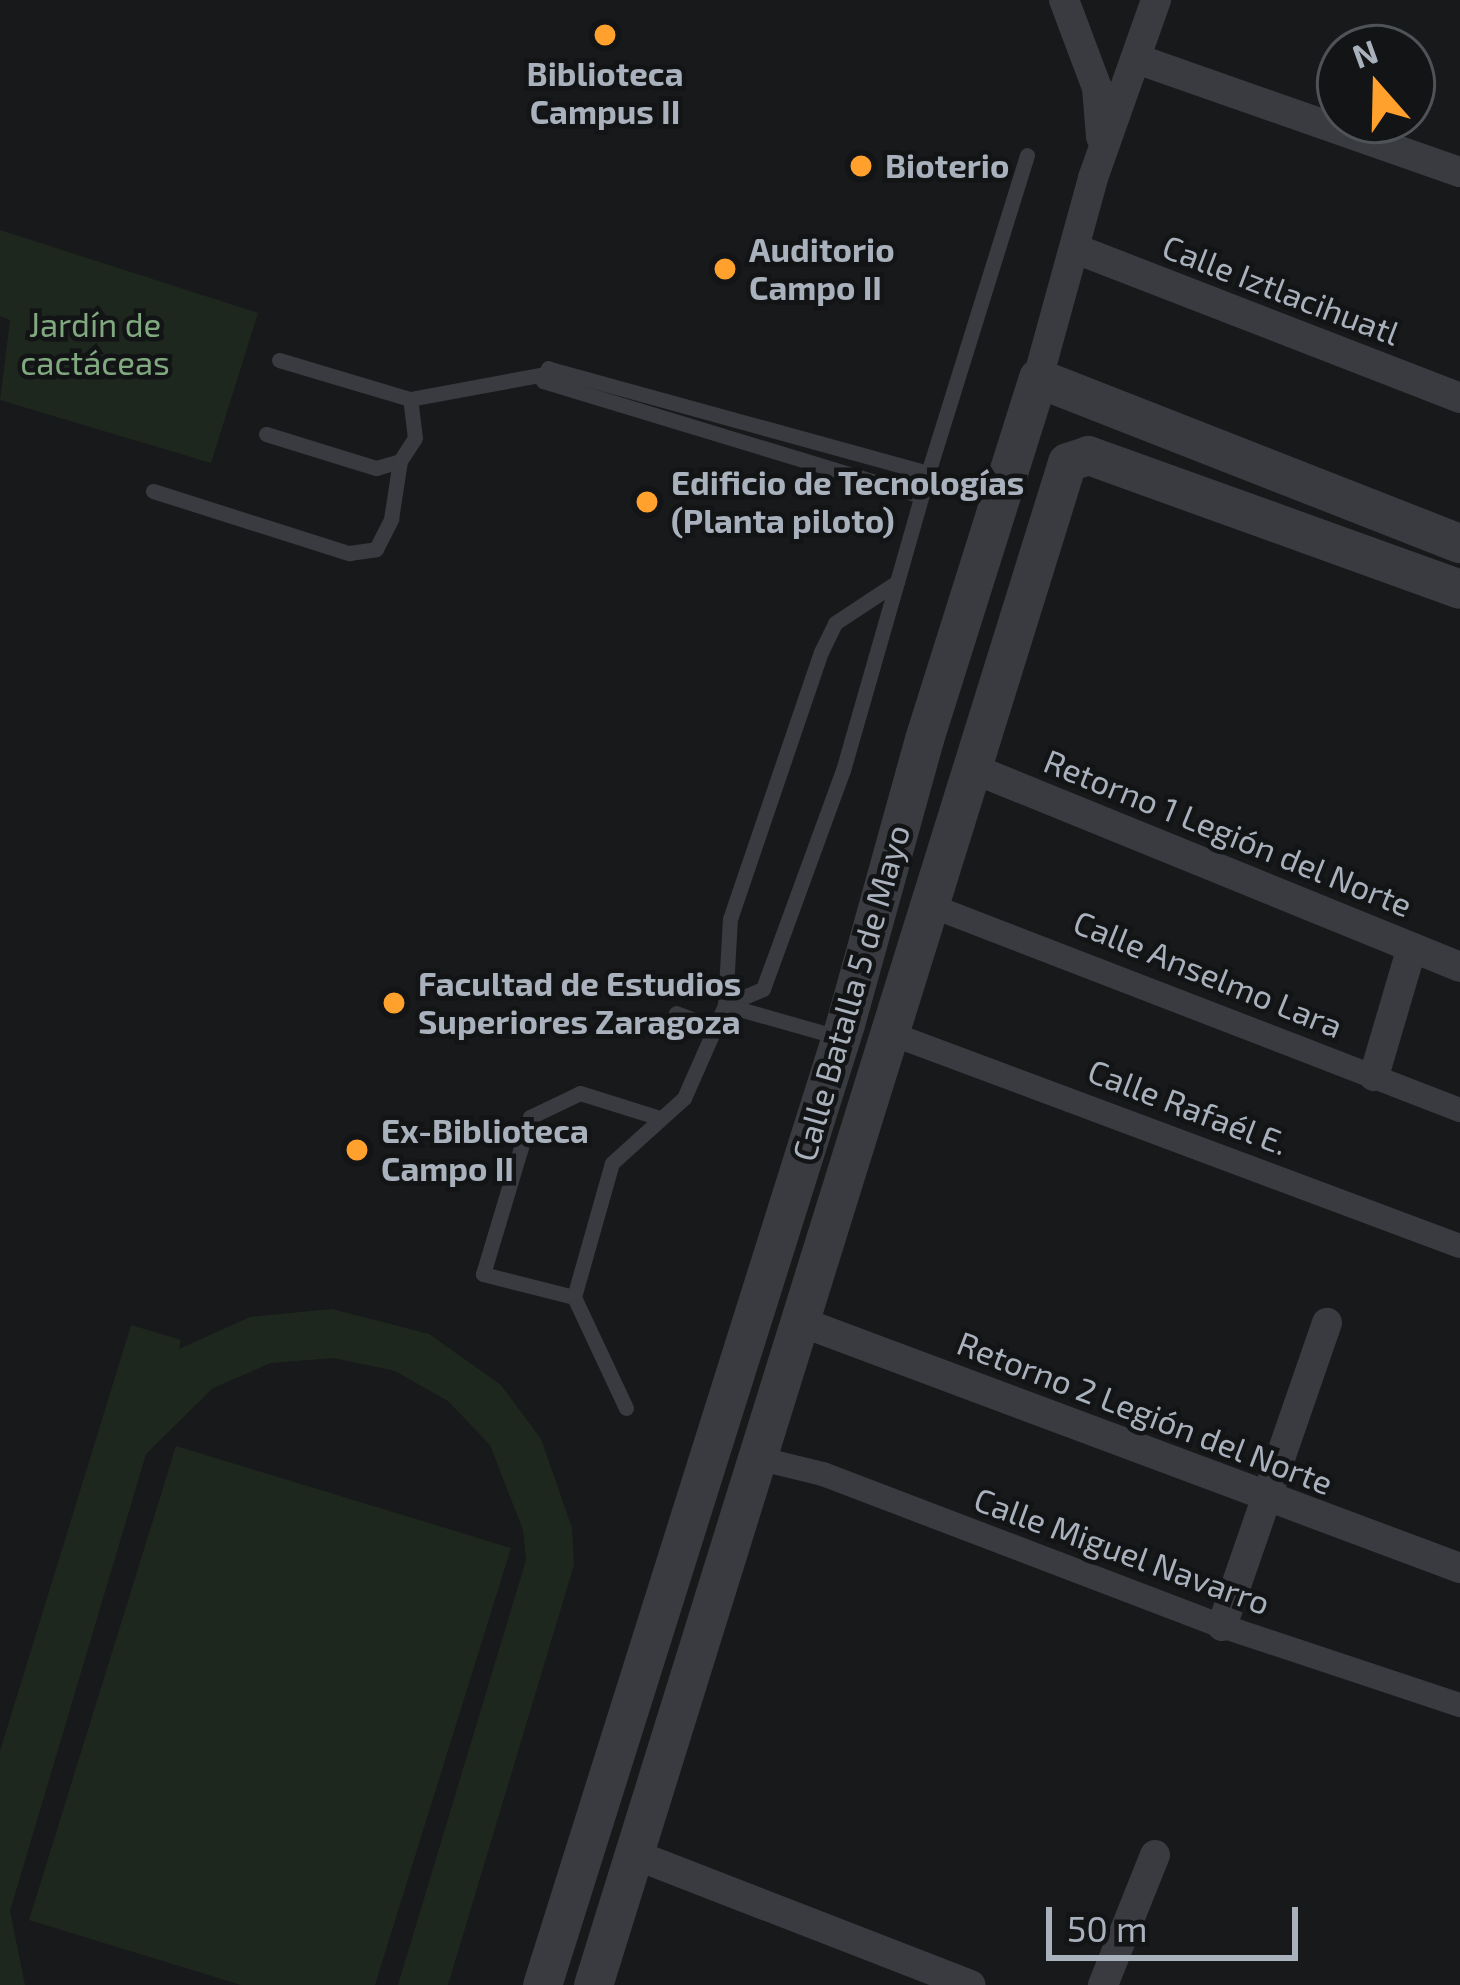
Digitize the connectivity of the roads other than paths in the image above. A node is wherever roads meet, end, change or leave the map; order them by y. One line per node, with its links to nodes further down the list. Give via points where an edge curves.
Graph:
1 (1064, 0): 6 (street, via 1103,116)
2 (1156, 0): 3 (street, Calle Batalla 5 de Mayo)
3 (1137, 58): 5 (street); 6 (street, Calle Batalla 5 de Mayo)
4 (1027, 155): 15 (lane)
5 (1460, 172)
6 (1093, 178): 7 (street, Calle Batalla 5 de Mayo)
7 (1076, 249): 10 (street, Calle Batalla 5 de Mayo); 11 (street, Calle Iztlacihuatl)
8 (279, 360): 12 (lane)
9 (545, 374): 12 (lane); 15 (lane, via 548,368); 17 (lane, via 543,381)
10 (1038, 378): 18 (street); 28 (street, Calle Batalla 5 de Mayo)
11 (1460, 398)
12 (410, 399): 14 (lane, via 416,438)
13 (266, 434): 14 (lane, via 349,464)
14 (400, 461): 16 (lane, via 391,519 376,549 349,553)
15 (928, 472): 17 (lane)
16 (153, 491)
17 (921, 496): 19 (lane)
18 (1460, 543)
19 (897, 582): 25 (lane, via 843,770 763,989); 25 (lane, via 835,622 820,652 730,919)
20 (1460, 589): 21 (street, Calle Batalla 5 de Mayo, via 1088,455 1067,462)
21 (969, 766): 22 (street, Calle Batalla 5 de Mayo); 23 (street, Retorno 1 Legión del Norte)
22 (929, 905): 29 (street, Calle Batalla 5 de Mayo); 30 (street, Calle Anselmo Lara)
23 (1412, 947): 24 (street, Retorno 1 Legión del Norte); 30 (street)
24 (1460, 967)
25 (725, 1005): 27 (lane); 28 (lane)
26 (676, 1013): 27 (lane)
27 (713, 1028): 32 (lane, via 685,1097)
28 (843, 1031): 29 (street); 38 (street, Calle Batalla 5 de Mayo)
29 (892, 1034): 33 (street, Calle Rafaél E.); 35 (street, Calle Batalla 5 de Mayo)
30 (1374, 1076): 31 (street, Calle Anselmo Lara)
31 (1460, 1110)
32 (659, 1118): 34 (lane, via 612,1163); 34 (lane, via 580,1093 530,1117 483,1274)
33 (1460, 1246)
34 (574, 1297): 37 (lane)
35 (804, 1323): 39 (street, Calle Batalla 5 de Mayo); 40 (street, Retorno 2 Legión del Norte)
36 (1327, 1323): 40 (street)
37 (626, 1408)
38 (712, 1441): 39 (street); 43 (street, Calle Batalla 5 de Mayo)
39 (761, 1459): 42 (street, Calle Miguel Navarro, via 823,1474); 45 (street, Calle Batalla 5 de Mayo)
40 (1264, 1497): 41 (street, Retorno 2 Legión del Norte); 42 (street)
41 (1460, 1568)
42 (1222, 1626): 44 (street, Calle Miguel Navarro)
43 (634, 1695): 45 (street); 48 (street, Calle Batalla 5 de Mayo)
44 (1460, 1705)
45 (685, 1708): 46 (street, Calle Batalla 5 de Mayo)
46 (633, 1854): 49 (street, Calle Batalla 5 de Mayo); 50 (street)
47 (1155, 1856): 51 (street)
48 (542, 1985)
49 (592, 1985)
50 (970, 1985)
51 (1103, 1985)

